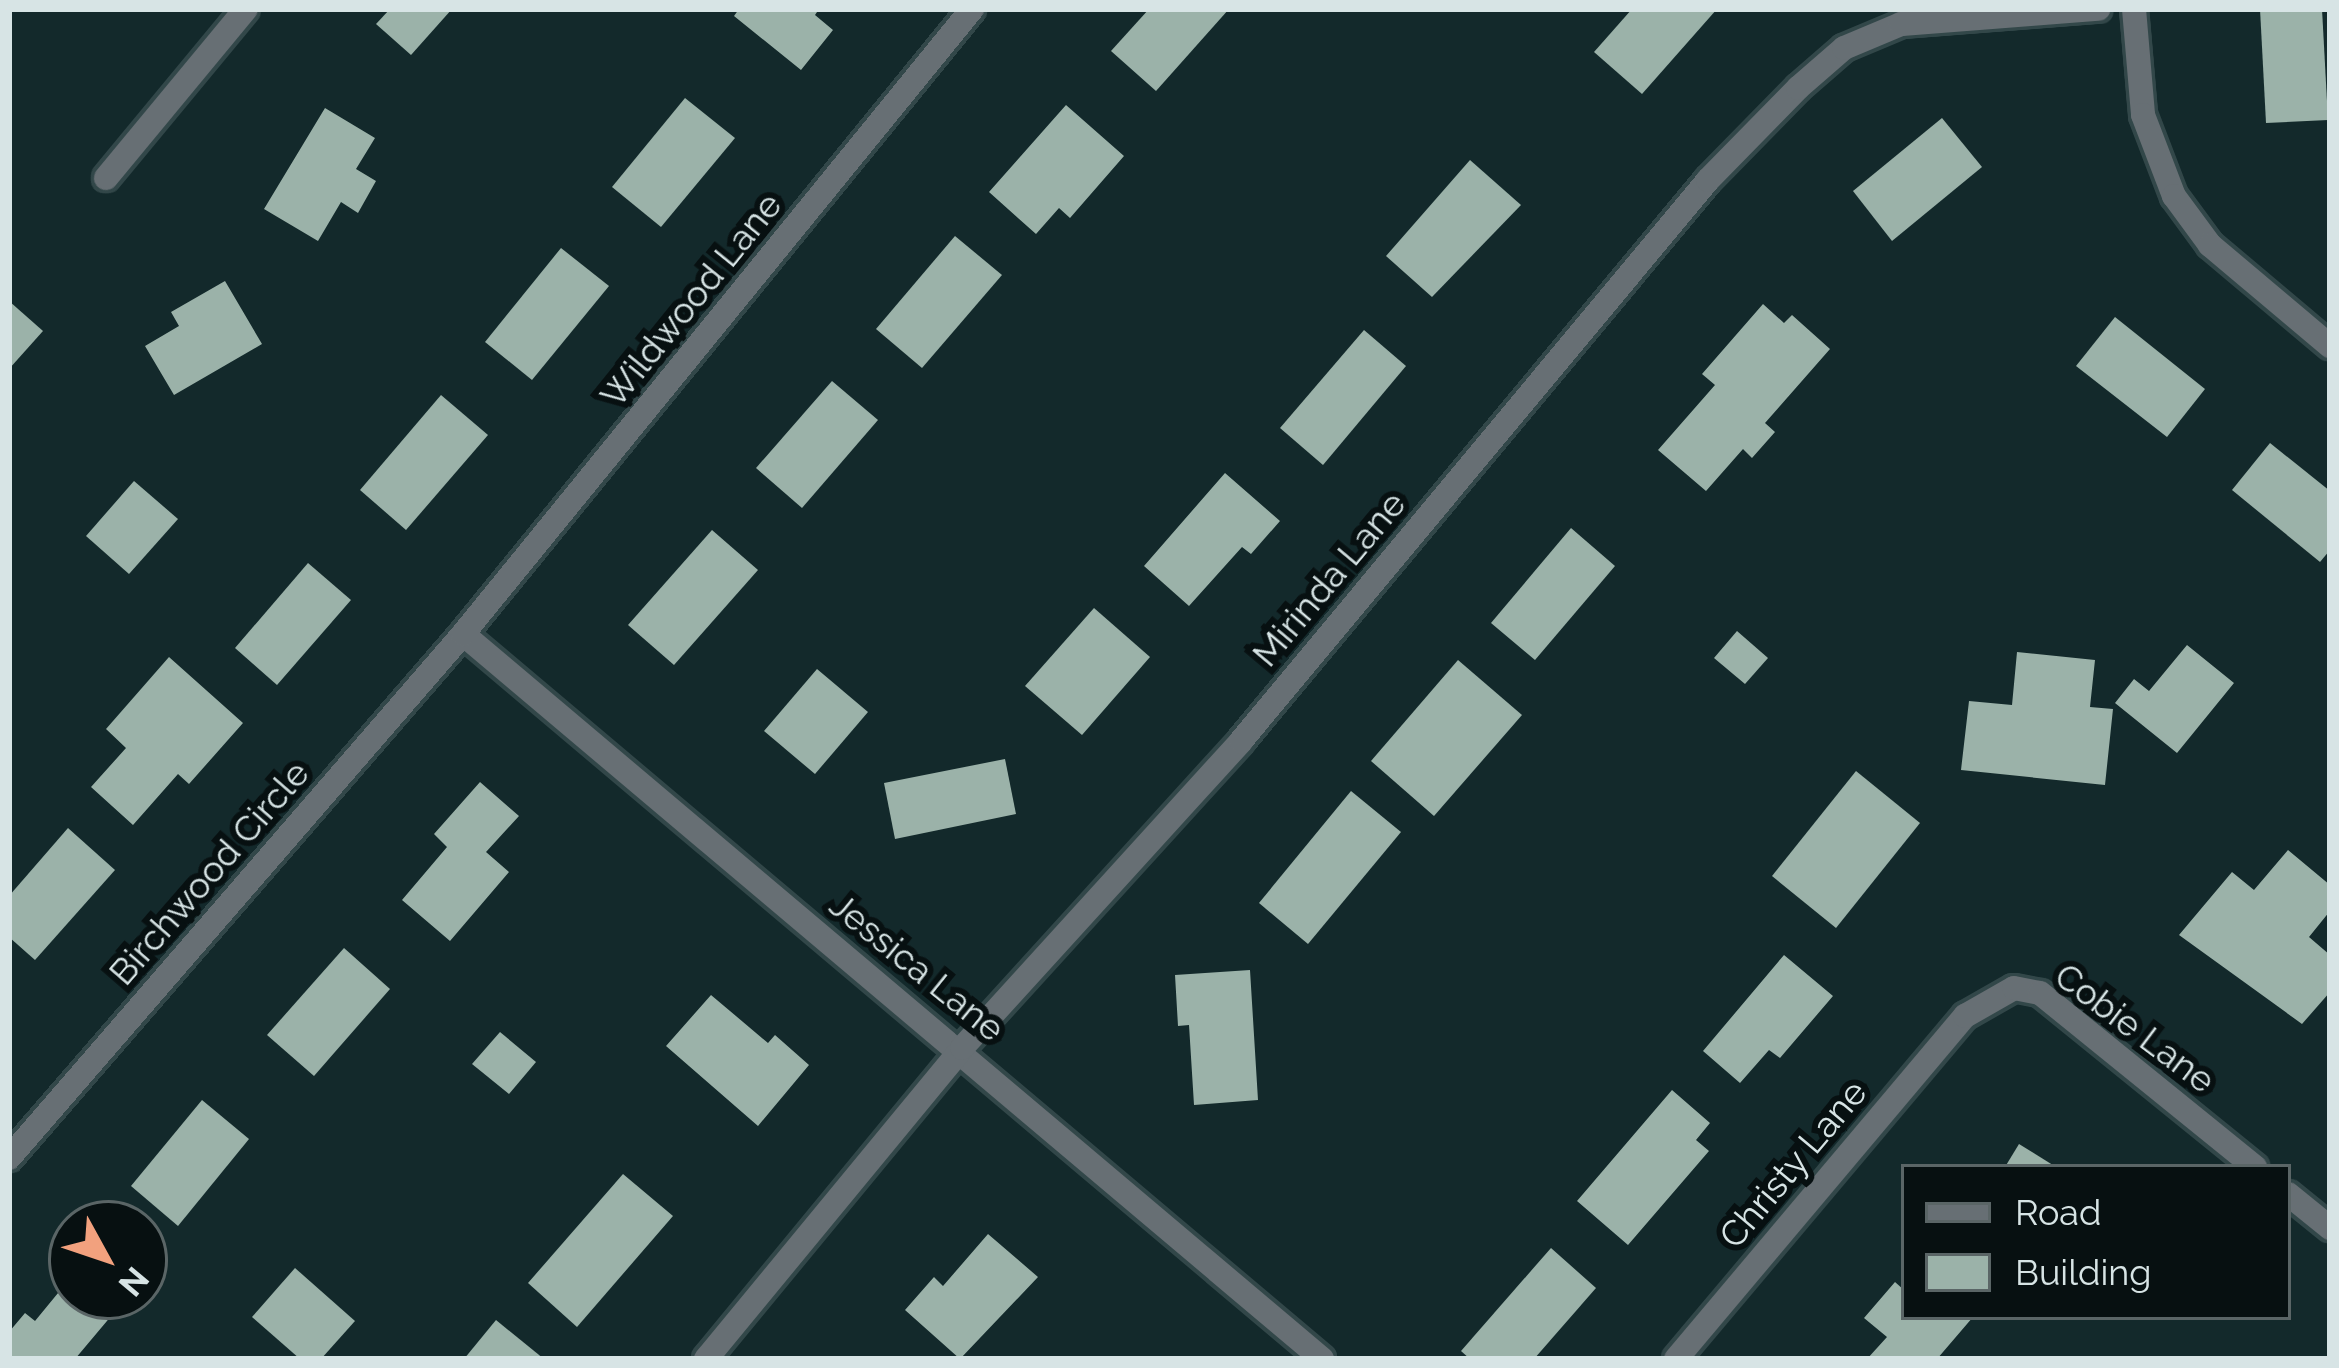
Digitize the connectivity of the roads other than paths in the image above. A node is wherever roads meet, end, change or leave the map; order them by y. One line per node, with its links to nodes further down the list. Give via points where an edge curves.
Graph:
1 (246, 9): 5 (street)
2 (972, 9): 7 (street, Wildwood Lane)
3 (2098, 9): 9 (street, Mirinda Lane, via 1901,24 1844,48 1798,88 1708,180 1241,741)
4 (2134, 9): 6 (street, via 2143,115 2174,196 2210,245)
5 (106, 178)
6 (2330, 346)
7 (463, 634): 9 (street, Jessica Lane); 10 (street, Birchwood Circle)
8 (1965, 1016): 11 (street, Cobie Lane, via 2014,988 2040,993); 16 (street, Christy Lane)
9 (962, 1048): 14 (street, Mirinda Lane); 15 (street, Jessica Lane)
10 (9, 1158)
11 (2251, 1164)
12 (2291, 1196): 13 (street)
13 (2330, 1228)
14 (706, 1359)
15 (1322, 1359)
16 (1676, 1359)

